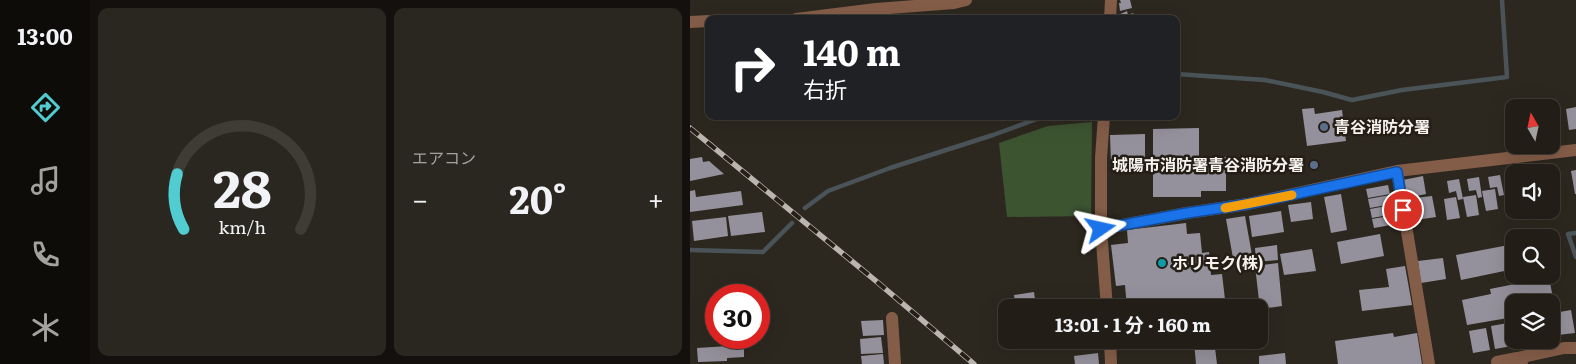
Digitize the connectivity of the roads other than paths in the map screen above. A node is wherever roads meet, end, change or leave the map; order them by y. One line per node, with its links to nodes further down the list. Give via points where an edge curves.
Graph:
1 (966, 0): 3 (street)
2 (1111, 0): 5 (street)
3 (924, 2): 4 (street)
4 (826, 15)
5 (1110, 15)
6 (705, 21): 7 (street)
7 (690, 22)
8 (1104, 120): 11 (street)
9 (1576, 150): 10 (street)
10 (1397, 172): 11 (street, via 1248,204); 20 (street)
11 (1101, 229): 12 (street)
12 (1106, 299)
13 (892, 318): 18 (street)
14 (1576, 348): 16 (street, via 1564,348)
15 (1111, 349): 19 (street)
16 (1519, 361): 17 (street)
17 (1497, 362)
18 (895, 364)
19 (1112, 364)
20 (1429, 364)

